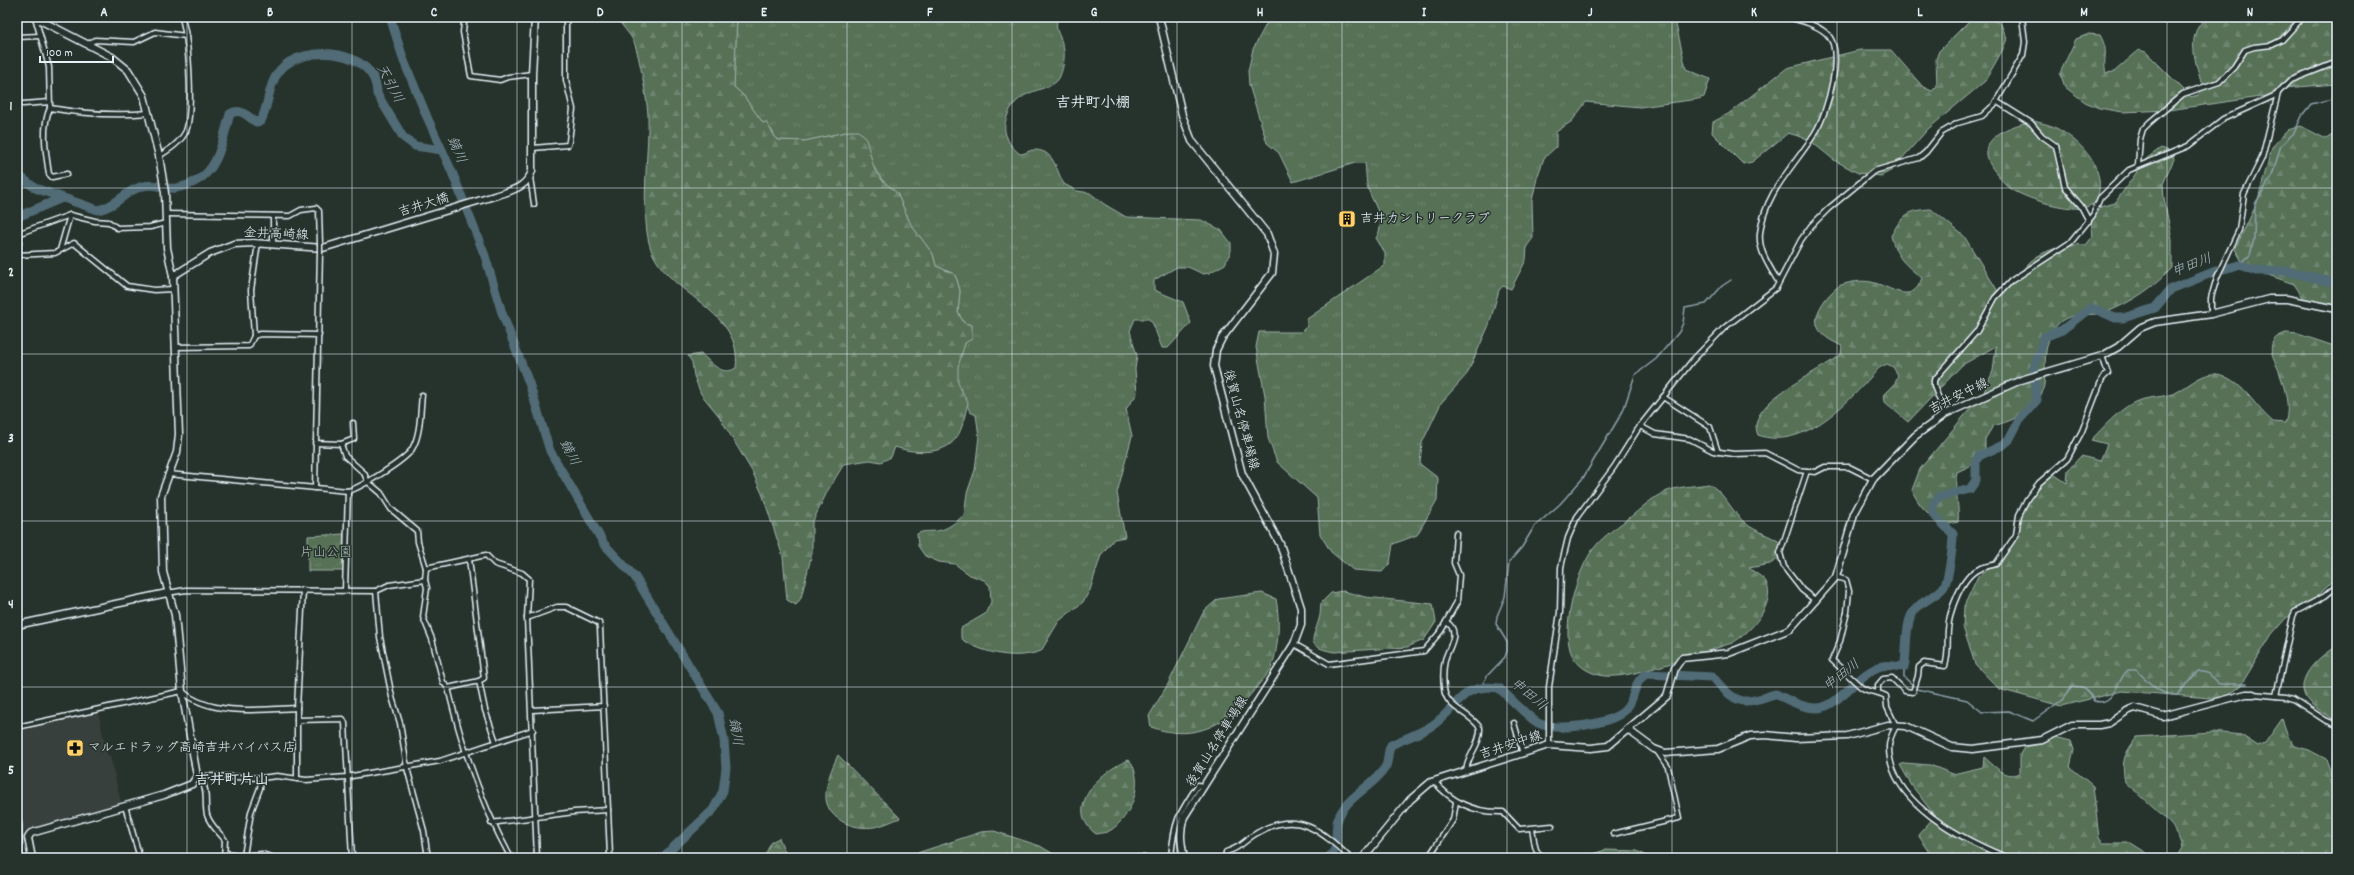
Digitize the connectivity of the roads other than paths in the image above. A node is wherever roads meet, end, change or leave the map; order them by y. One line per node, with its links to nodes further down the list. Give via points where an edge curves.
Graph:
1 (35, 17): 11 (street); 13 (main road)
2 (182, 17): 12 (street)
3 (535, 17): 15 (main road)
4 (566, 17): 22 (street, via 566,80 573,109 568,145)
5 (1159, 17): 77 (main road, 後賀山名停車場線, via 1182,114 1192,142 1267,234 1274,254 1272,273 1222,338 1216,350 1214,366 1242,474 1280,544 1301,608 1301,625)
6 (1786, 17): 41 (street, via 1826,33 1833,42 1835,54 1830,94 1819,126 1777,185 1768,204 1760,232 1760,246)
7 (2022, 17): 17 (street, via 2025,42 2023,55)
8 (2302, 17): 24 (street, via 2282,40 2272,45 2245,50 2234,67 2219,82 2183,94 2150,122 2143,129 2140,139)
9 (464, 23): 15 (street, via 463,32 471,76 500,80 508,76)
10 (17, 36): 11 (street)
11 (40, 36): 18 (street, via 49,66)
12 (186, 36): 13 (street, via 155,32 134,42 95,40); 23 (street, via 190,76 186,131 177,144)
13 (88, 44): 21 (main road, via 112,57 128,70 139,85)
14 (2337, 62): 16 (street, via 2289,81)
15 (532, 74): 22 (main road)
16 (2278, 93): 24 (street, via 2223,119 2188,146); 44 (street, via 2262,158 2244,194 2239,230 2217,277 2211,298)
17 (1996, 101): 31 (street, via 2031,123 2042,136 2056,146 2065,187 2081,206); 41 (street, via 1982,116 1958,123 1941,133 1919,158 1874,171 1811,226)
18 (50, 102): 19 (street); 20 (street)
19 (23, 104)
20 (50, 108): 21 (street, via 85,114 123,116); 25 (street, via 47,115 45,151 49,174 52,177)
21 (149, 113): 23 (main road)
22 (533, 148): 26 (main road)
23 (159, 156): 28 (main road)
24 (2138, 165): 31 (street, via 2129,170 2100,198)
25 (67, 174)
26 (530, 177): 27 (street); 34 (main road, 吉井大橋, via 515,190)
27 (534, 204)
28 (166, 214): 30 (street); 32 (main road)
29 (70, 215): 32 (street, via 109,222 117,228 150,227); 33 (street); 37 (street)
30 (273, 216): 36 (street); 45 (street, bridge, via 290,216 302,210 316,208 319,211)
31 (2089, 222): 51 (street, via 2061,251 2042,260 2011,281 1991,303 1977,331 1934,380)
32 (166, 223): 40 (main road)
33 (19, 233): 38 (street)
34 (349, 240): 36 (main road, 金井高崎線, via 323,248)
35 (258, 243): 36 (main road, 金井高崎線); 40 (main road, 金井高崎線, via 242,243 221,248); 46 (street, via 251,290)
36 (272, 244)
37 (60, 250): 38 (street); 42 (street, via 70,244 78,245 128,286 154,290)
38 (17, 255): 39 (street)
39 (17, 260)
40 (172, 276): 42 (main road)
41 (1779, 282): 50 (street, via 1760,302 1724,328 1704,347)
42 (173, 289): 47 (main road)
43 (2337, 309): 44 (main road, 吉井安中線, via 2287,299 2274,299)
44 (2211, 314): 48 (main road, 吉井安中線, via 2148,324)
45 (319, 335): 46 (street); 54 (street)
46 (254, 336): 47 (street, via 249,346)
47 (175, 347): 58 (main road, via 179,442)
48 (2102, 356): 51 (main road, 吉井安中線, via 2021,380); 81 (street, via 2108,373 2102,379 2082,431 2067,459 2039,483 2027,500 2020,515 2016,535 1996,564 1977,570 1967,580 1955,600 1949,618 1945,666 1924,663 1918,667 1913,692 1905,691 1892,678 1883,679 1878,685)
49 (422, 394): 60 (street, via 417,438 412,451)
50 (1663, 397): 53 (street); 56 (street, via 1710,427)
51 (1946, 414): 59 (main road, 吉井安中線, via 1915,436)
52 (353, 422): 55 (street, via 354,439)
53 (1640, 426): 56 (street, via 1655,434 1690,439); 95 (street, via 1577,517 1568,538 1561,567 1560,612 1550,674)
54 (315, 443): 55 (street); 61 (street)
55 (341, 444): 60 (street, via 345,456 364,473)
56 (1718, 452): 57 (street, via 1765,454 1798,470)
57 (1807, 471): 59 (street, via 1849,467); 73 (street, via 1780,553 1784,567 1802,590)
58 (168, 474): 61 (street); 72 (main road, via 161,503 163,572)
59 (1873, 480): 66 (main road, 吉井安中線, via 1854,514)
60 (368, 482): 62 (street); 65 (street, via 381,493 391,509 417,531)
61 (315, 488): 62 (street)
62 (348, 491): 70 (street)
63 (1456, 533): 75 (street, via 1454,563 1459,575 1458,597)
64 (469, 559): 65 (street); 74 (street, via 486,554 495,564 522,573 529,579); 78 (street, via 484,678)
65 (426, 568): 67 (street)
66 (1836, 577): 73 (main road, 吉井安中線); 81 (street, via 1846,580 1849,591 1840,641 1832,660 1866,691)
67 (425, 580): 71 (street, via 390,585); 79 (street, via 427,588 423,617 432,639 443,682)
68 (2337, 586): 83 (street, via 2325,596 2295,612)
69 (303, 590): 70 (street); 72 (street, via 186,590); 85 (street)
70 (345, 590): 71 (street)
71 (376, 591): 99 (street, via 380,637 400,723)
72 (167, 593): 76 (main road); 80 (main road, via 175,615)
73 (1816, 602): 92 (main road, 吉井安中線, via 1790,629 1729,653 1688,656 1678,663 1667,696)
74 (527, 618): 84 (street, via 557,607 566,607 599,623); 86 (street)
75 (1446, 622): 77 (street, via 1427,648 1418,653 1329,664); 100 (street, via 1453,628 1454,635 1445,661 1444,690 1455,707 1480,728 1479,740 1469,756)
76 (17, 625)
77 (1294, 644): 106 (main road, 後賀山名停車場線)
78 (479, 681): 79 (street); 94 (street, via 485,710)
79 (448, 688): 97 (street)
80 (182, 691): 85 (street, via 191,700 217,708); 91 (street); 102 (main road)
81 (1878, 691): 90 (street, via 1886,696 1887,707)
82 (2254, 694): 83 (street); 90 (main road, via 2163,716 2135,708 2109,723 2072,725 2042,740 1973,749 1952,747 1906,726)
83 (2276, 696): 89 (street, via 2293,700)
84 (604, 706): 86 (street); 109 (street)
85 (297, 708): 87 (street)
86 (532, 710): 93 (street)
87 (297, 720): 101 (street, via 343,719); 104 (street)
88 (1514, 723): 98 (street)
89 (2337, 725)
90 (1896, 726): 96 (main road, via 1888,725 1847,736 1750,736 1718,749 1665,753); 137 (street, via 1889,744 1889,753 1898,780 1905,791 1925,812 1944,826 1971,842)
91 (17, 727)
92 (1627, 729): 95 (main road, 吉井安中線, via 1608,746 1600,748); 96 (main road)
93 (533, 730): 94 (street); 110 (street)
94 (496, 742): 97 (street)
95 (1549, 745): 98 (main road, 吉井安中線)
96 (1657, 750): 115 (street, via 1668,767 1679,818)
97 (465, 754): 99 (street); 112 (street)
98 (1523, 754): 100 (main road, 吉井安中線)
99 (407, 768): 101 (street); 124 (street, via 424,831)
100 (1466, 772): 105 (main road, 吉井安中線)
101 (346, 776): 104 (street); 123 (street)
102 (199, 778): 103 (street); 108 (main road, via 192,784); 116 (street, via 207,793 207,815 213,828 225,840)
103 (261, 778): 104 (street, via 277,776); 117 (street, via 251,812)
104 (297, 779)
105 (1434, 781): 107 (street); 134 (main road, 吉井安中線, via 1423,787 1410,800)
106 (1204, 786): 130 (street, via 1198,785 1178,815); 131 (main road, 後賀山名停車場線, via 1181,824 1180,842)
107 (1456, 802): 114 (street, via 1490,813 1503,812 1517,828); 135 (street, via 1453,820)
108 (125, 806): 119 (main road, via 31,833 28,838); 120 (street)
109 (608, 810): 110 (street); 127 (street, via 610,855)
110 (536, 817): 112 (street); 126 (street)
111 (17, 823): 118 (highway)
112 (491, 823): 125 (street)
113 (1552, 826): 114 (street)
114 (1532, 829): 136 (street, via 1535,849)
115 (1613, 834)
116 (226, 853): 117 (street); 121 (street)
117 (244, 856): 122 (street, via 262,854)
118 (18, 858)
119 (32, 858)
120 (140, 858)
121 (224, 858)
122 (274, 858)
123 (352, 858)
124 (428, 858)
125 (511, 858)
126 (537, 858)
127 (607, 858)
128 (1127, 858): 129 (street)
129 (1144, 858)
130 (1171, 858)
131 (1184, 858)
132 (1225, 858): 133 (street, via 1225,853 1244,845 1256,833 1285,822 1295,822 1318,830)
133 (1350, 858)
134 (1364, 858)
135 (1428, 858)
136 (1543, 858)
137 (2008, 858)

